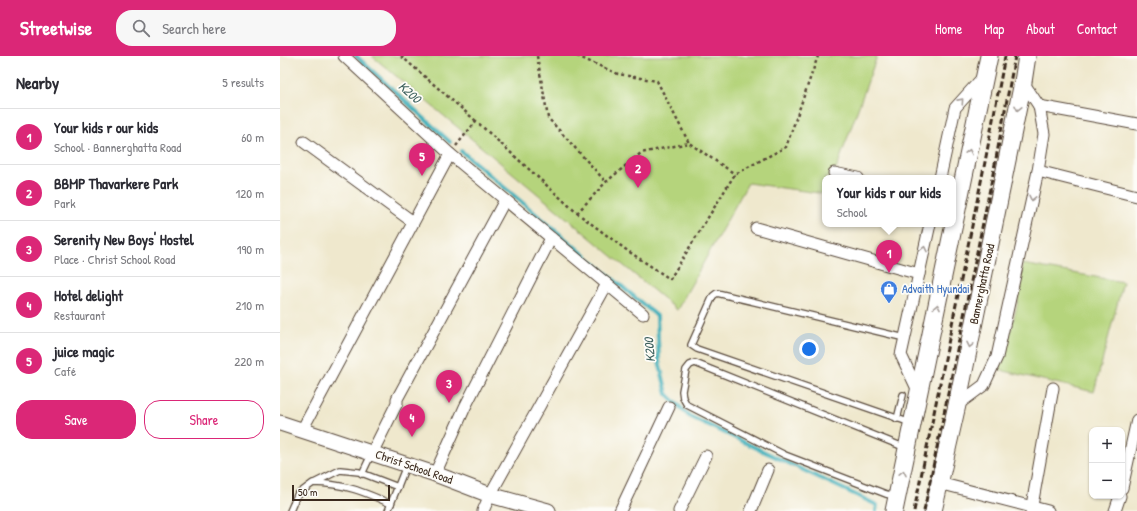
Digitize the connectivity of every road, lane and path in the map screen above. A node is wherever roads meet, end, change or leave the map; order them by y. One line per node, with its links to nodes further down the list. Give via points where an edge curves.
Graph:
1 (344, 56): 15 (street)
2 (401, 56): 11 (path)
3 (538, 56): 21 (path, via 548,118)
4 (577, 56): 14 (path, via 618,74 657,81)
5 (818, 56): 18 (path, via 786,147)
6 (989, 56): 8 (main road)
7 (1027, 56): 9 (main road, Bannerghatta Road)
8 (985, 75): 20 (street, one-way to 8, via 955,108); 25 (main road, one-way to 8)
9 (1023, 82): 10 (street); 38 (main road, Bannerghatta Road, one-way to 38)
10 (1039, 106): 12 (street); 16 (street, via 1044,134)
11 (476, 121): 15 (path); 24 (path)
12 (1137, 124)
13 (304, 142): 26 (street)
14 (690, 143): 18 (path); 21 (path, via 641,153)
15 (450, 154): 23 (street); 26 (street)
16 (1038, 171): 22 (street); 38 (street, one-way to 38, via 997,357 984,385)
17 (834, 173): 19 (street)
18 (735, 174): 24 (path, via 670,279 625,250)
19 (844, 175)
20 (941, 175)
21 (606, 182): 24 (path)
22 (1137, 196)
23 (505, 200): 30 (street); 46 (street, via 397,400)
24 (577, 213)
25 (956, 217)
26 (413, 222): 44 (street)
27 (929, 227): 31 (street, one-way to 27)
28 (954, 227): 37 (main road, one-way to 28)
29 (756, 228): 31 (street)
30 (551, 238): 32 (street); 51 (street, via 465,407)
31 (919, 274): 34 (street)
32 (607, 284): 33 (street); 56 (street)
33 (643, 314)
34 (905, 338): 37 (street, via 901,355); 40 (lane, via 717,293 713,296 691,345)
35 (1053, 388): 60 (street)
36 (903, 394): 40 (lane)
37 (920, 394): 43 (main road)
38 (958, 405): 54 (main road, Bannerghatta Road)
39 (668, 407): 65 (street)
40 (897, 418): 43 (lane)
41 (1137, 420): 52 (street)
42 (280, 423): 44 (street, Christ School Road)
43 (913, 424): 45 (main road)
44 (302, 430): 46 (street, Christ School Road)
45 (908, 448): 59 (main road, one-way to 45); 59 (lane, via 696,363 686,370 682,391 688,405 785,455 886,494)
46 (372, 453): 48 (street, Christ School Road); 50 (lane)
47 (706, 456): 66 (street)
48 (406, 464): 51 (street, Christ School Road); 55 (lane)
49 (768, 470): 67 (street)
50 (362, 474): 53 (lane, via 340,470); 55 (lane)
51 (435, 474): 56 (street, Christ School Road)
52 (1125, 474)
53 (313, 483): 58 (lane, via 357,489); 62 (lane, via 297,495)
54 (939, 483): 60 (street); 68 (main road, Bannerghatta Road)
55 (398, 486): 58 (lane)
56 (490, 495): 61 (street, Christ School Road); 64 (street)
57 (1119, 499): 70 (street)
58 (390, 504): 63 (lane)
59 (896, 504)
60 (1031, 509): 69 (street)
61 (544, 510)
62 (290, 511)
63 (388, 511)
64 (483, 511)
65 (620, 511)
66 (679, 511)
67 (751, 511)
68 (933, 511)
69 (1048, 511)
70 (1115, 511)

